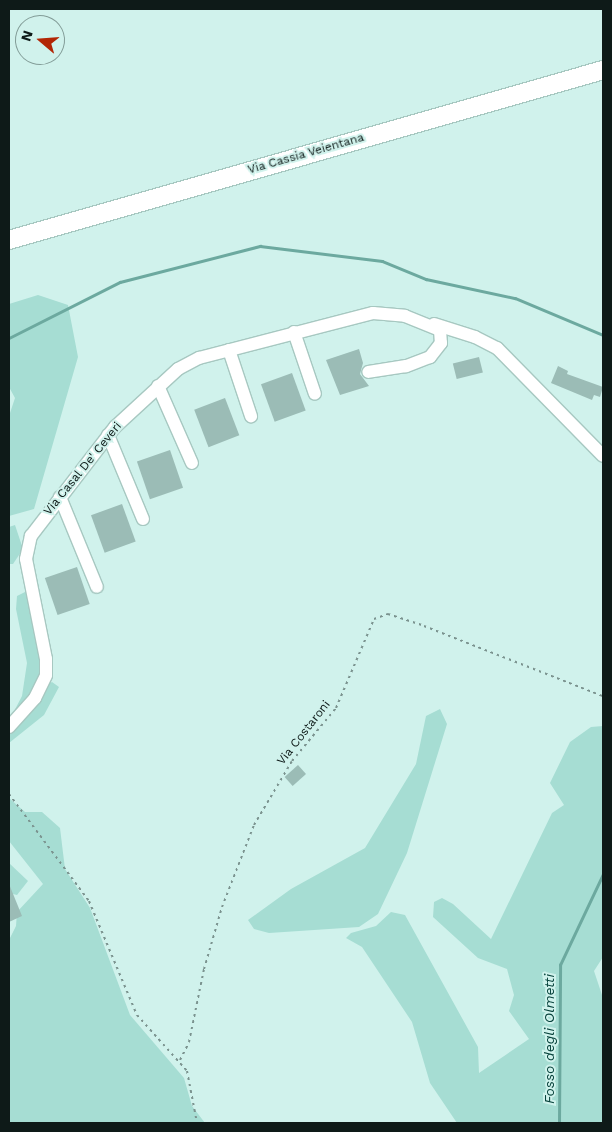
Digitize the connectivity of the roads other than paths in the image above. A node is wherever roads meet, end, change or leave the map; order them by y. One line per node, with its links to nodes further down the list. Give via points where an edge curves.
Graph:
1 (603, 70): 3 (highway, Via Cassia Veientana)
2 (603, 82): 4 (highway, Via Cassia Veientana)
3 (9, 240)
4 (9, 251)
5 (405, 316): 6 (street, Via Casal De' Ceveri, via 373,313); 8 (street, Via Casal De' Ceveri, via 438,328 442,338 439,348 430,357 406,366); 13 (street, via 475,336 497,348)
6 (294, 332): 7 (street, Via Casal De' Ceveri); 10 (street)
7 (228, 350): 9 (street, Via Casal De' Ceveri, via 188,362); 11 (street)
8 (368, 372)
9 (158, 386): 12 (street, Via Casal De' Ceveri); 14 (street)
10 (315, 394)
11 (251, 416)
12 (108, 435): 15 (street, Via Casal De' Ceveri); 16 (street)
13 (603, 456)
14 (192, 463)
15 (60, 497): 17 (street); 18 (street, Via Casal De' Ceveri, via 31,536 26,559 46,659 46,675 35,698)
16 (143, 519)
17 (97, 587)
18 (9, 727)

